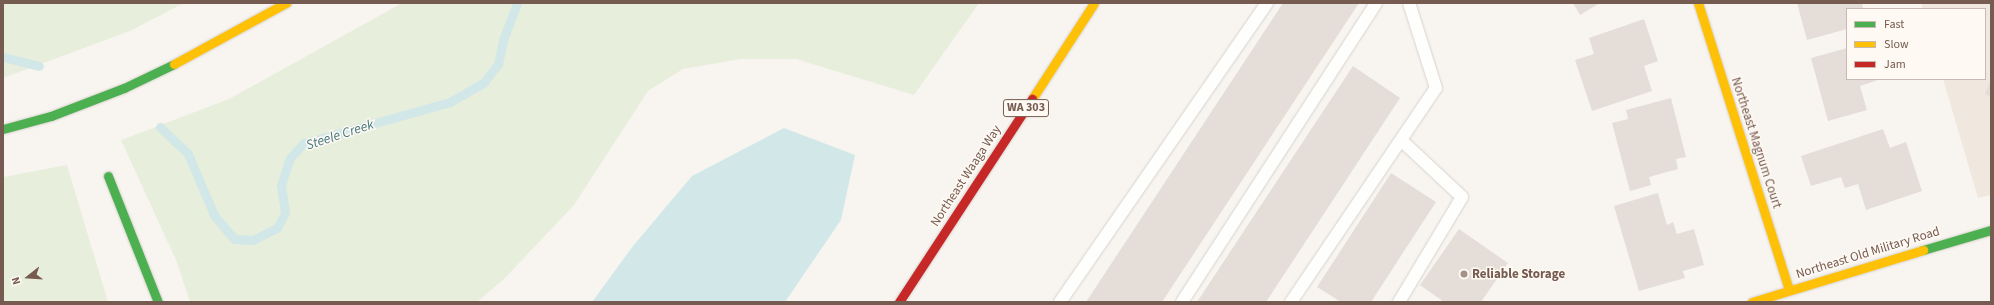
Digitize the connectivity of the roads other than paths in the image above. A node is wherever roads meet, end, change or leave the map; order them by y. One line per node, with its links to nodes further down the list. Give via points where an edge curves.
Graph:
1 (286, 3): 7 (main road, via 203,50 124,88 51,116)
2 (1094, 3): 13 (main road, Northeast Waaga Way / WA 303)
3 (1267, 3): 14 (lane)
4 (1376, 3): 15 (lane)
5 (1409, 3): 8 (lane, via 1436,88)
6 (1698, 3): 11 (main road, Northeast Magnum Court)
7 (3, 129)
8 (1401, 140): 16 (lane); 17 (lane, via 1462,197)
9 (108, 176): 12 (main road)
10 (1991, 230): 11 (main road, Northeast Old Military Road)
11 (1788, 290): 18 (main road, Northeast Old Military Road)
12 (158, 302)
13 (899, 302)
14 (1060, 302)
15 (1182, 302)
16 (1291, 302)
17 (1399, 302)
18 (1752, 302)

